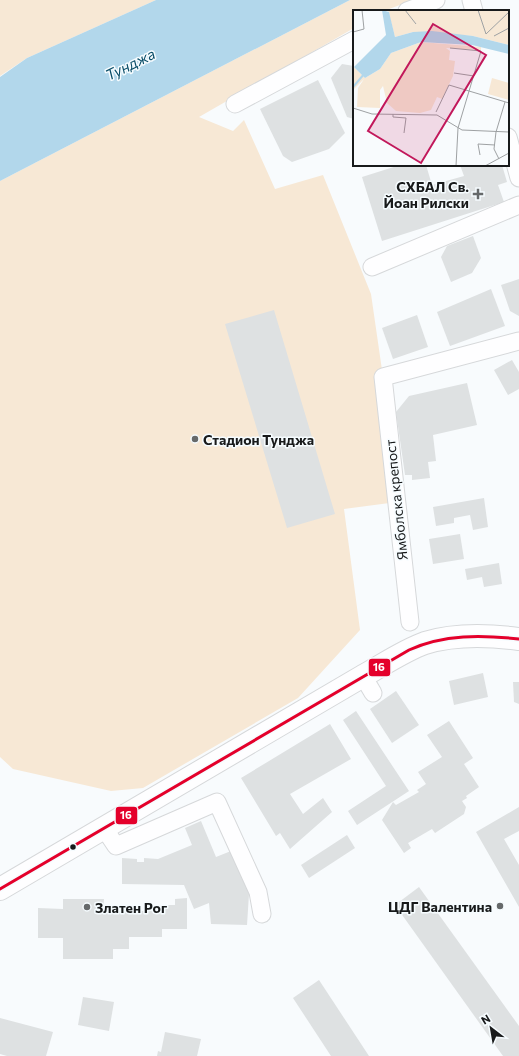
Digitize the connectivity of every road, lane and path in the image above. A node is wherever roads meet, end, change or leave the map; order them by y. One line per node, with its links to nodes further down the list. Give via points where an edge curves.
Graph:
1 (436, 0): 3 (street)
2 (471, 0): 4 (street)
3 (410, 10)
4 (474, 10)
5 (353, 41): 6 (street)
6 (235, 104)
7 (509, 141): 8 (street)
8 (519, 178)
9 (519, 205): 10 (street)
10 (372, 266)
11 (519, 342): 12 (street, Ямболска крепост, via 383,377)
12 (410, 622)
13 (519, 639): 14 (street, via 468,636 425,643 368,685)
14 (104, 828): 15 (street); 16 (street, via 116,846 217,802 258,892)
15 (0, 889)
16 (262, 914)

